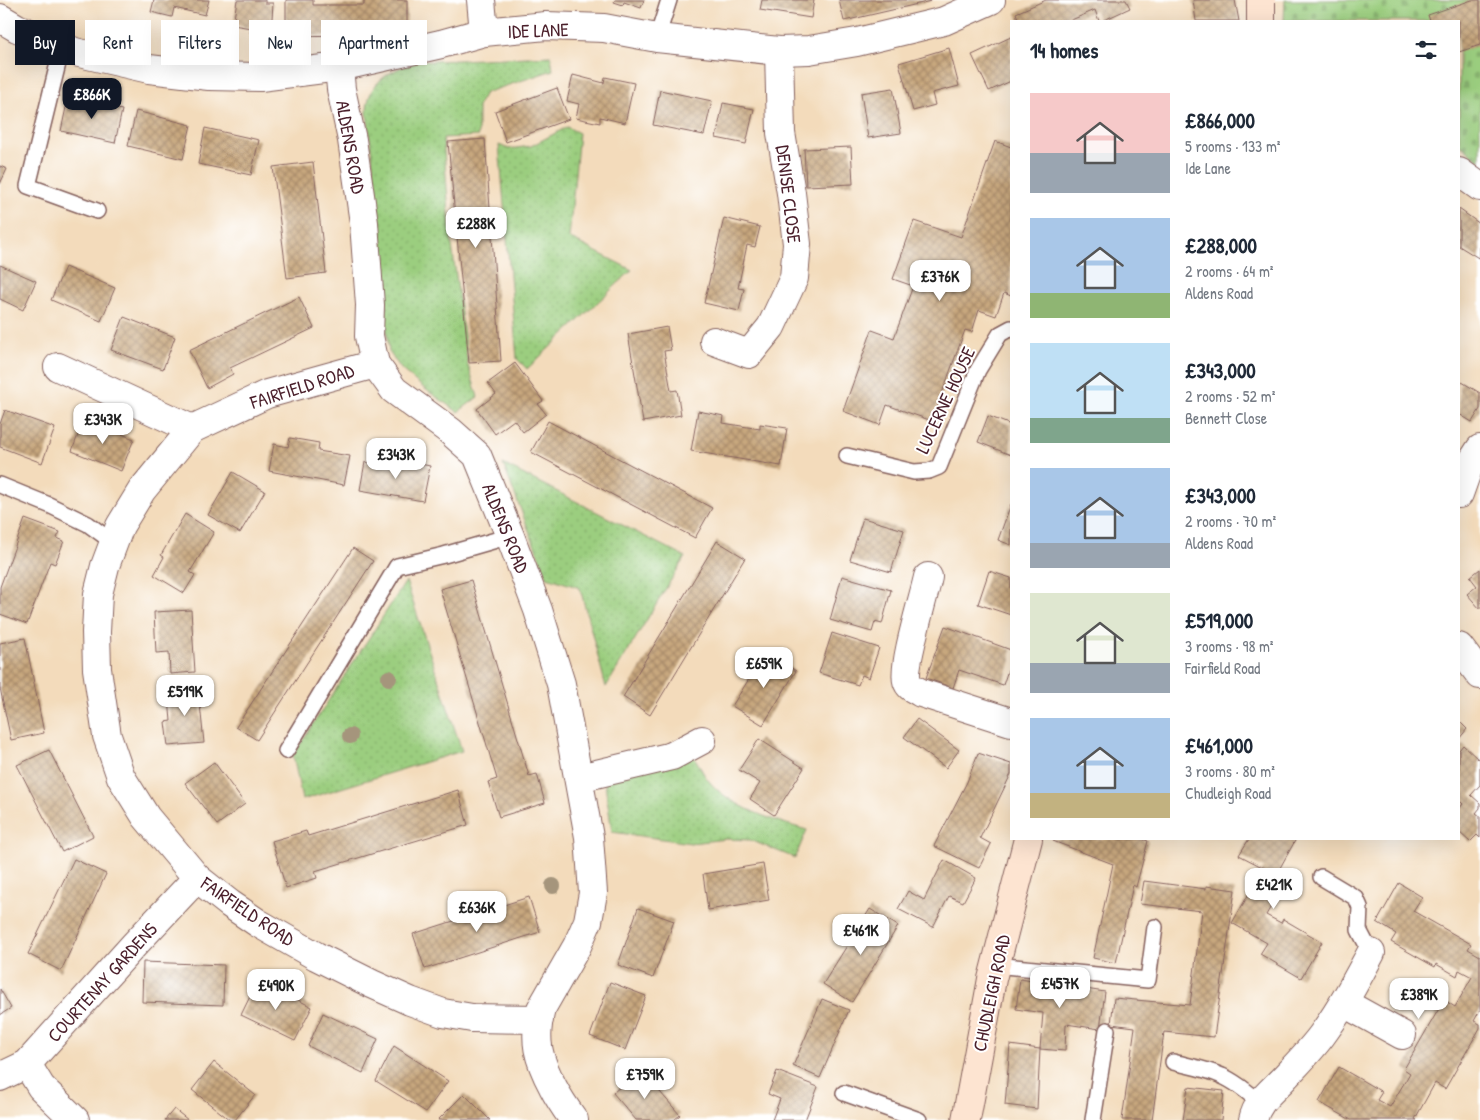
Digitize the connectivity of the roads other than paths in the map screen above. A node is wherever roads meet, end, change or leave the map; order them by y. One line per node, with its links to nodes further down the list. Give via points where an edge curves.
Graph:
1 (480, 0): 8 (street)
2 (669, 0): 9 (lane)
3 (991, 0): 10 (street, IDE LANE, via 944,21 857,42)
4 (1261, 0): 6 (street)
5 (0, 18): 7 (street, IDE LANE)
6 (1261, 20)
7 (15, 27)
8 (484, 32): 9 (street, IDE LANE, via 546,26 604,28); 13 (street, IDE LANE)
9 (657, 38): 10 (street, IDE LANE)
10 (779, 51): 18 (street, DENISE CLOSE, via 781,133 797,244 794,278 759,361)
11 (75, 52): 13 (street, IDE LANE, via 149,69 209,76 260,77)
12 (58, 65): 16 (lane, via 28,186)
13 (339, 67): 19 (street, ALDENS ROAD, via 364,223 369,336)
14 (1460, 173): 15 (street)
15 (1480, 187)
16 (97, 211)
17 (1010, 329): 23 (lane, LUCERNE HOUSE, via 1000,334 978,370 939,467 914,472)
18 (714, 341)
19 (375, 364): 21 (street, FAIRFIELD ROAD, via 267,394); 26 (street, ALDENS ROAD, via 394,390 450,430 477,455)
20 (58, 367): 21 (street)
21 (192, 429): 27 (street, FAIRFIELD ROAD, via 142,490 120,526)
22 (1480, 449): 25 (street, via 1469,466)
23 (847, 456)
24 (0, 485): 27 (lane, via 88,524)
25 (1460, 491)
26 (510, 536): 33 (lane, via 397,566); 34 (street, ALDENS ROAD, via 561,684)
27 (114, 543): 37 (street, FAIRFIELD ROAD, via 98,594 96,632 97,669 108,736 121,778 146,817)
28 (928, 577): 31 (street, via 906,662 906,678 910,687)
29 (1460, 647): 30 (street)
30 (1480, 675)
31 (1010, 722)
32 (702, 740): 34 (street, via 672,756)
33 (286, 751)
34 (579, 778): 42 (street, ALDENS ROAD, via 589,838 593,893 588,921 541,1009)
35 (1028, 840): 40 (street, CHUDLEIGH ROAD)
36 (1320, 877): 39 (lane, via 1356,898 1360,907 1359,930)
37 (197, 878): 42 (street, FAIRFIELD ROAD, via 258,923 410,1002 472,1018); 46 (street, COURTENAY GARDENS)
38 (1155, 927): 40 (lane, via 1148,980)
39 (1371, 953): 41 (street)
40 (995, 965): 53 (street, CHUDLEIGH ROAD)
41 (1344, 1003): 44 (street); 49 (street, via 1321,1036 1266,1095)
42 (539, 1019): 51 (street, via 537,1045 543,1068)
43 (1107, 1030): 54 (lane)
44 (1402, 1035)
45 (1173, 1062): 49 (lane, via 1223,1076 1244,1089)
46 (27, 1064): 47 (street, COURTENAY GARDENS); 50 (street, via 42,1087)
47 (0, 1077)
48 (844, 1093): 52 (lane)
49 (1257, 1112)
50 (75, 1120)
51 (574, 1120)
52 (919, 1120)
53 (966, 1120)
54 (1093, 1120)

